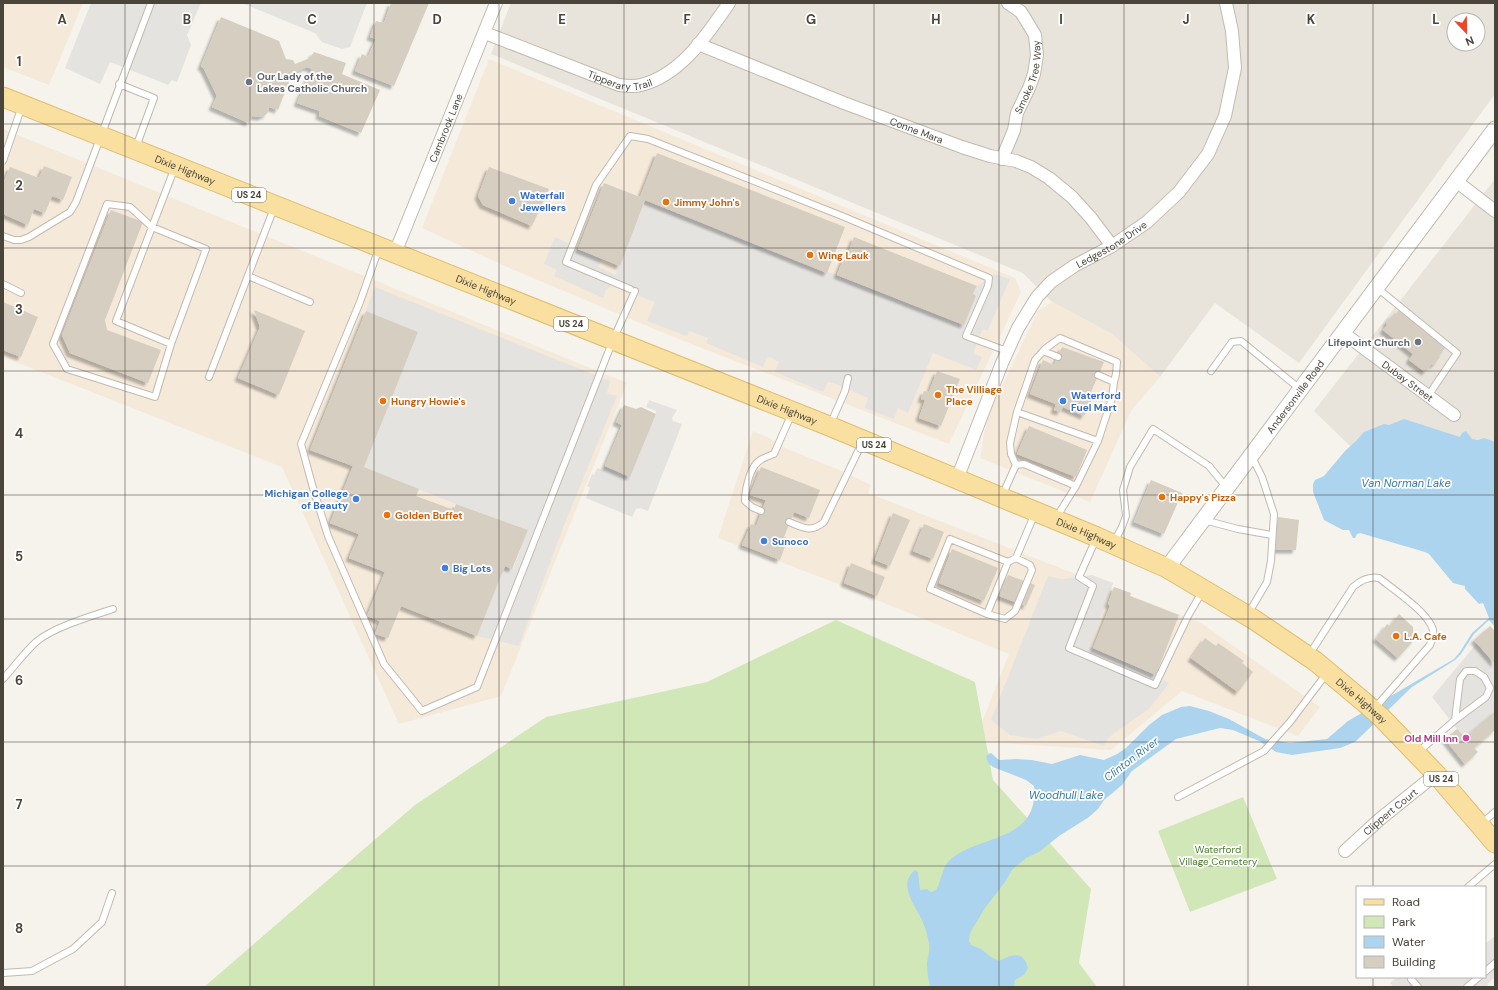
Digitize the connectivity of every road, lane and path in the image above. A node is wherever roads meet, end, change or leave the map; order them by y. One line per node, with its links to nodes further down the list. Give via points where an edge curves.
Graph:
1 (151, 3): 8 (lane)
2 (496, 3): 6 (street, Cambrook Lane)
3 (729, 3): 7 (street, Tipperary Trail)
4 (1008, 3): 14 (street, Smoke Tree Way, via 1021,12 1035,35 1037,55 1034,74 1017,113 1014,130)
5 (1226, 3): 22 (street, Ledgestone Drive, via 1232,30 1235,68 1225,116 1208,154 1179,192 1147,222)
6 (484, 33): 7 (street, Tipperary Trail, via 619,85 629,86 640,86 660,78 678,66); 23 (street, Cambrook Lane)
7 (698, 44): 14 (street, Conne Mara, via 962,147)
8 (119, 84): 12 (lane); 13 (lane, via 154,98)
9 (3, 97): 10 (main road, Dixie Highway / US 24)
10 (23, 105): 12 (main road, Dixie Highway / US 24); 15 (lane)
11 (1495, 129): 17 (street, Andersonville Road)
12 (101, 136): 13 (main road, Dixie Highway / US 24); 21 (lane, via 70,212 21,240)
13 (135, 149): 16 (main road, Dixie Highway / US 24)
14 (1002, 158): 22 (street, Conne Mara, via 1031,167 1049,178 1072,197)
15 (3, 161)
16 (176, 165): 18 (main road, Dixie Highway / US 24); 20 (lane)
17 (1456, 181): 19 (street); 26 (street, Andersonville Road)
18 (276, 205): 23 (main road, Dixie Highway / US 24); 24 (lane)
19 (1495, 211)
20 (152, 227): 31 (lane, via 206,249); 31 (lane, via 116,321); 31 (lane, via 130,207 107,204 53,344 68,369 155,397)
21 (3, 236)
22 (1112, 246): 32 (street, Ledgestone Drive, via 1074,266 1046,287 1028,310)
23 (388, 250): 30 (main road, Dixie Highway / US 24); 30 (lane, via 360,302 301,444 328,536 384,664 422,711 477,686)
24 (248, 276): 28 (lane); 37 (lane)
25 (3, 284): 27 (lane)
26 (1376, 287): 29 (street, Andersonville Road); 41 (lane, via 1457,352)
27 (21, 293)
28 (310, 302)
29 (1342, 332): 40 (street, Andersonville Road); 41 (street, Dubay Street)
30 (612, 340): 32 (lane, via 633,290 566,262 596,185 630,136 648,139 989,278 988,286 966,336); 42 (main road, Dixie Highway / US 24)
31 (171, 344)
32 (1007, 351): 50 (street, Ledgestone Drive)
33 (1043, 351): 34 (lane); 39 (lane, via 1060,338 1098,353 1117,362); 43 (lane, via 1036,360)
34 (1058, 357)
35 (1211, 371): 40 (lane, via 1232,342 1241,341)
36 (1098, 375): 39 (lane)
37 (209, 377)
38 (848, 378): 45 (lane)
39 (1114, 382): 47 (lane, via 1112,398)
40 (1300, 389): 48 (street, Andersonville Road)
41 (1428, 396): 44 (street, Dubay Street)
42 (793, 412): 45 (main road, Dixie Highway / US 24); 54 (lane, via 774,454 755,464 745,491 745,501)
43 (1017, 412): 47 (lane); 49 (lane, via 1010,442 1011,454)
44 (1454, 415)
45 (829, 426): 46 (main road, Dixie Highway / US 24)
46 (864, 440): 50 (main road, Dixie Highway / US 24); 58 (lane, via 824,522 817,528 808,529)
47 (1098, 441): 51 (lane)
48 (1250, 455): 52 (street, Andersonville Road); 59 (lane, via 1262,477 1274,514)
49 (1016, 465): 51 (lane, via 1024,464); 53 (lane)
50 (957, 479): 53 (main road, Dixie Highway / US 24)
51 (1076, 486): 56 (lane)
52 (1226, 488): 57 (street, Andersonville Road); 60 (lane, via 1209,466 1153,429 1130,467 1123,490 1126,516 1122,527)
53 (1002, 498): 55 (main road, Dixie Highway / US 24)
54 (762, 511)
55 (1036, 512): 56 (main road, Dixie Highway / US 24); 61 (lane)
56 (1055, 520): 60 (main road, Dixie Highway / US 24)
57 (1203, 520): 59 (lane); 63 (street, Andersonville Road)
58 (789, 522)
59 (1272, 534): 67 (lane, via 1267,582)
60 (1105, 540): 63 (main road, Dixie Highway / US 24); 64 (lane, via 1080,577 1092,586 1069,648 1155,685 1188,616)
61 (1016, 558): 62 (lane); 66 (lane, via 1030,564 1032,570 1015,611 1005,619)
62 (1008, 562): 66 (lane); 66 (lane, via 950,539 930,589)
63 (1167, 568): 64 (main road, Dixie Highway / US 24)
64 (1204, 590): 67 (main road, Dixie Highway / US 24)
65 (112, 609): 70 (lane, via 81,620 37,641)
66 (987, 614)
67 (1247, 615): 68 (main road, Dixie Highway / US 24)
68 (1308, 656): 69 (main road, Dixie Highway / US 24); 71 (lane, via 1353,587 1360,581 1378,578 1425,616 1434,635 1430,645)
69 (1328, 672): 71 (main road, Dixie Highway / US 24); 75 (lane, via 1264,751)
70 (3, 679)
71 (1373, 710): 73 (main road, Dixie Highway / US 24)
72 (1455, 720): 72 (lane, via 1486,697 1490,688 1484,677 1475,670 1466,671 1460,678); 73 (lane)
73 (1417, 753): 74 (main road, Dixie Highway / US 24)
74 (1436, 774): 77 (main road, Dixie Highway / US 24); 79 (street, Clippert Court)
75 (1178, 797)
76 (1495, 812): 77 (lane)
77 (1479, 826): 78 (main road, Dixie Highway / US 24)
78 (1495, 844)
79 (1345, 851)
80 (1495, 864): 81 (lane)
81 (1469, 886)
82 (112, 893): 85 (lane, via 102,922 73,949 32,971)
83 (1495, 963): 84 (lane)
84 (1486, 971)
85 (3, 973)
86 (1478, 978): 89 (lane)
87 (1411, 979): 88 (lane)
88 (1418, 987)
89 (1467, 987)

